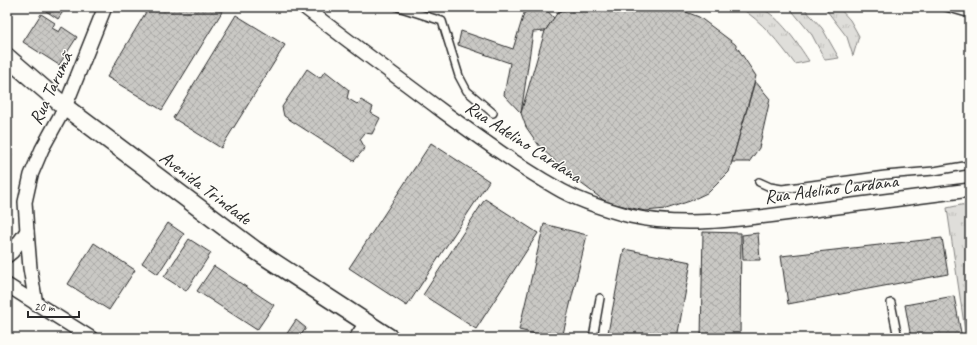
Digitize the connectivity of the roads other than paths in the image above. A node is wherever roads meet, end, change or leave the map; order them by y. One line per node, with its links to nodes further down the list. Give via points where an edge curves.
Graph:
1 (105, 7): 7 (street, Rua Tarumã)
2 (304, 7): 11 (street, Rua Adelino Cardana, via 485,142 550,184 593,205 632,216 676,222 716,221)
3 (398, 7): 8 (lane, via 442,21 459,76 467,91)
4 (946, 7): 5 (lane)
5 (970, 14)
6 (7, 57): 7 (street, Avenida Trindade)
7 (65, 107): 12 (street, Rua Tarumã, via 31,175 26,202); 18 (street, Avenida Trindade, via 255,250)
8 (493, 113)
9 (970, 165): 10 (lane, via 782,189)
10 (759, 182)
11 (970, 190)
12 (27, 231): 13 (street); 17 (street, Rua Tarumã)
13 (7, 256)
14 (7, 284): 17 (street)
15 (600, 298): 22 (lane)
16 (891, 303): 23 (lane)
17 (36, 304): 19 (street)
18 (366, 323): 20 (street); 21 (street, Avenida Trindade)
19 (90, 338)
20 (356, 338)
21 (390, 338)
22 (593, 338)
23 (898, 338)

